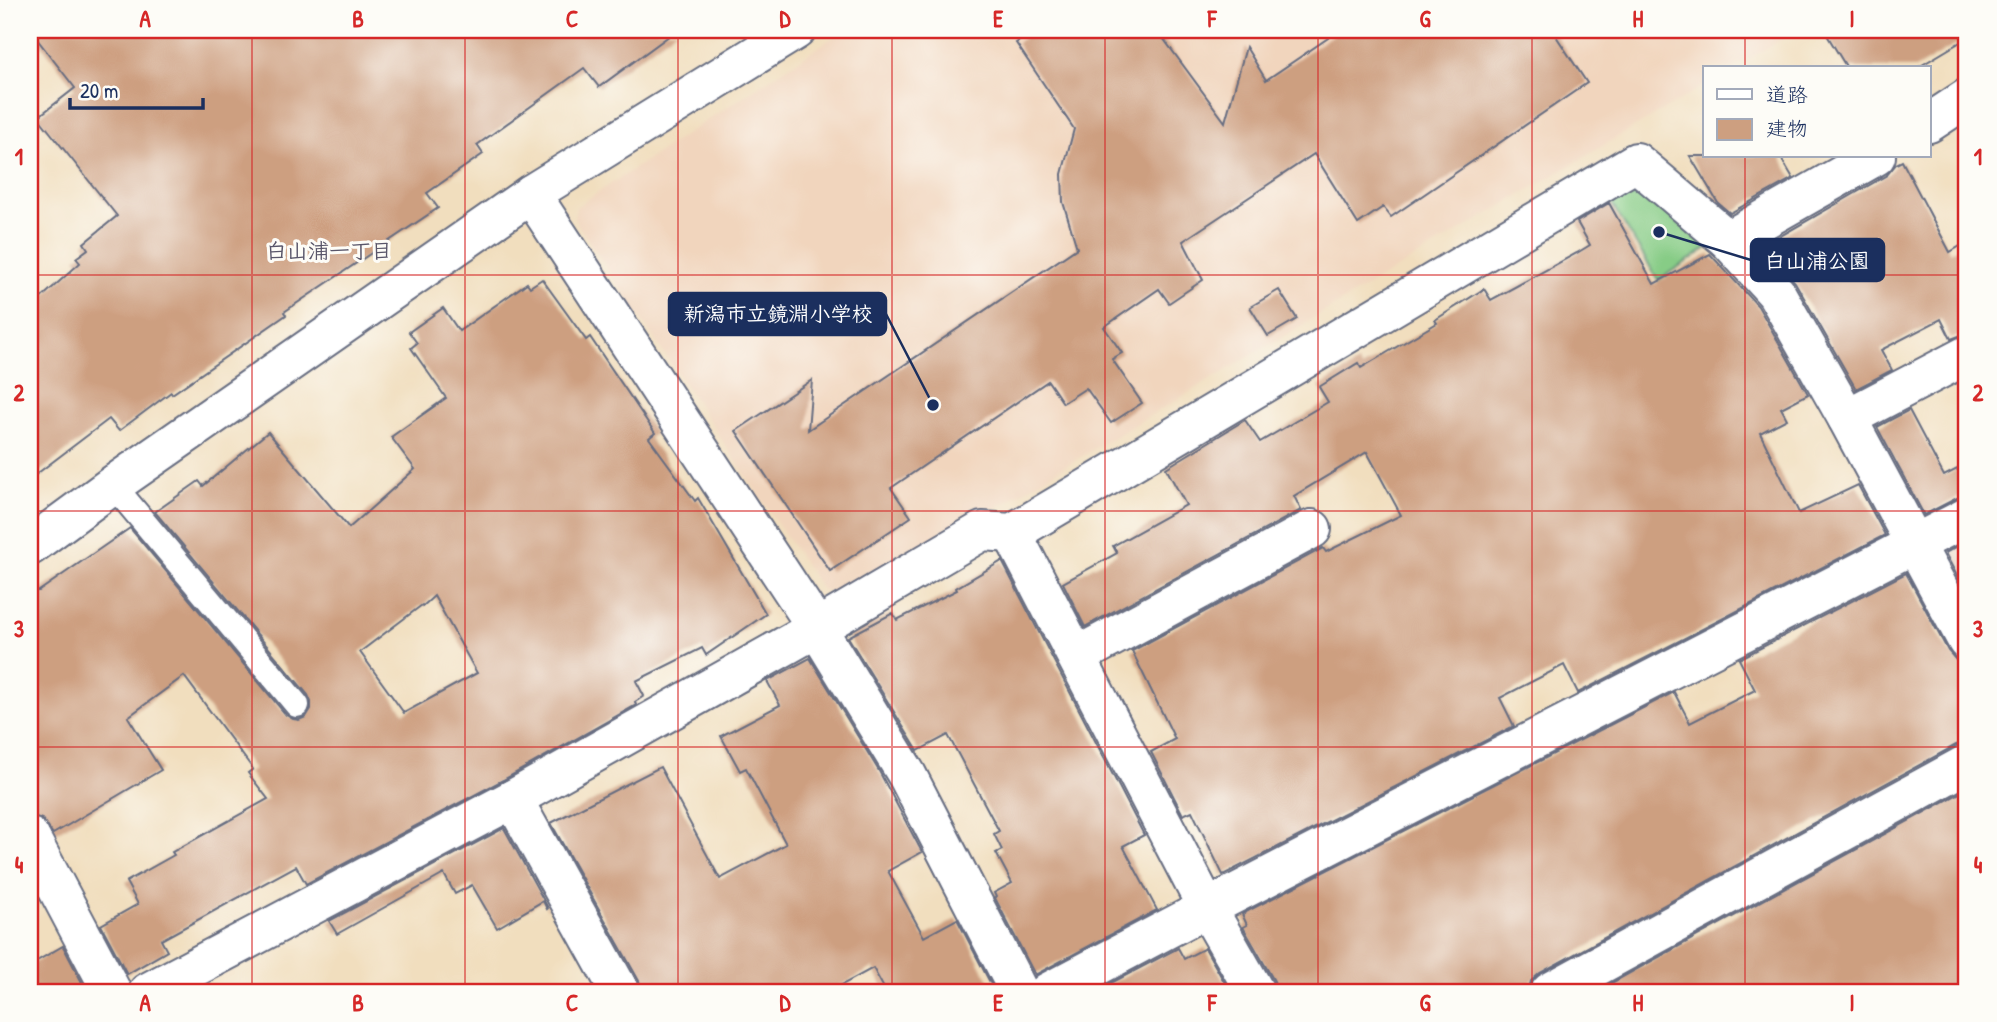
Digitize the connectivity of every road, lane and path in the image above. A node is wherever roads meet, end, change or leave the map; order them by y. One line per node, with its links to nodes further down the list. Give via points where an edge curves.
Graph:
1 (796, 30): 5 (street)
2 (1967, 98): 3 (street)
3 (1930, 122)
4 (1872, 158): 6 (street)
5 (531, 194): 9 (street); 15 (street)
6 (1728, 240): 8 (street, via 1776,293); 12 (street, via 1636,162)
7 (1967, 355): 8 (street)
8 (1847, 418): 13 (street)
9 (113, 485): 14 (street); 18 (lane)
10 (1967, 517): 13 (street)
11 (1312, 529): 17 (street)
12 (1012, 533): 15 (street, via 982,531); 17 (street)
13 (1915, 544): 16 (street); 22 (street)
14 (30, 546)
15 (817, 628): 20 (street); 26 (street, via 907,775)
16 (1967, 641)
17 (1077, 656): 22 (street)
18 (297, 705)
19 (1967, 764): 29 (street)
20 (513, 799): 24 (street); 25 (street)
21 (30, 837): 23 (street)
22 (1207, 908): 27 (street); 28 (street)
23 (113, 992)
24 (148, 992)
25 (620, 992)
26 (1019, 992)
27 (1048, 992)
28 (1255, 992)
29 (1550, 992)

